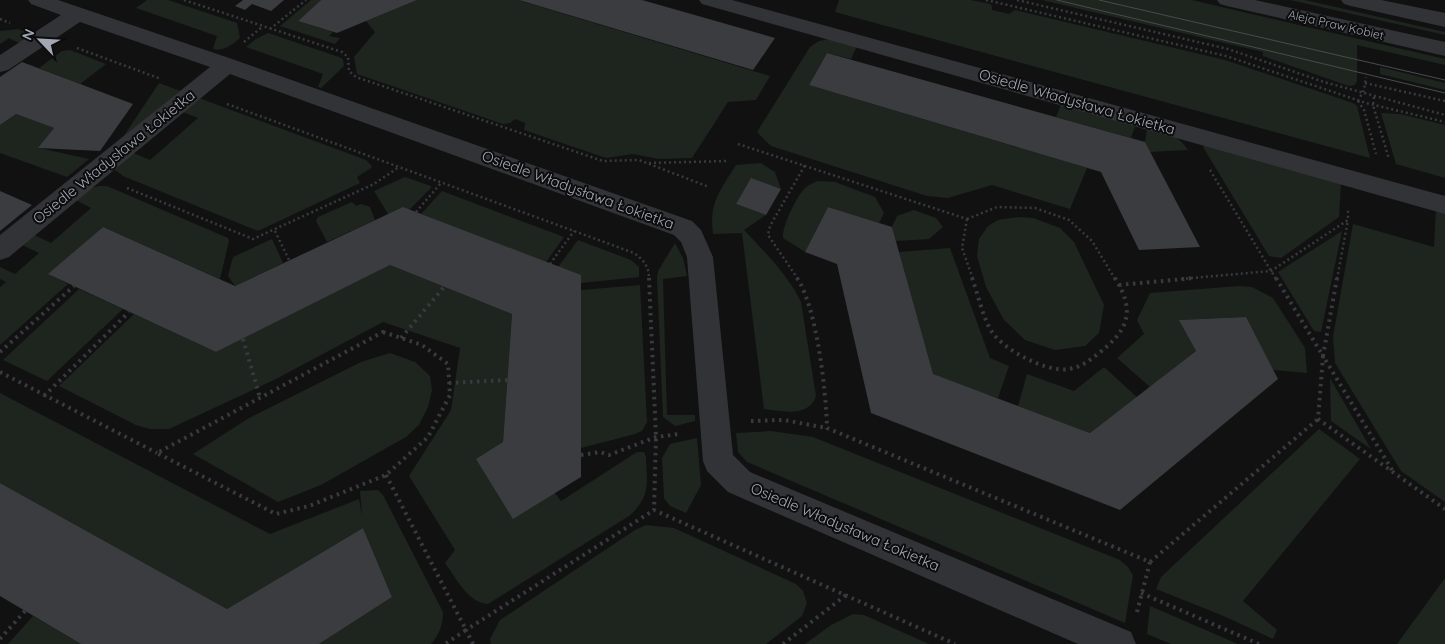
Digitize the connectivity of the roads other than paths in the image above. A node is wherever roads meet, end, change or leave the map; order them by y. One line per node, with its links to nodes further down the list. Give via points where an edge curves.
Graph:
1 (38, 0): 5 (street, Osiedle Władysława Łokietka)
2 (709, 0): 10 (street, Osiedle Władysława Łokietka)
3 (1227, 0): 7 (street, Aleja Praw Kobiet)
4 (1351, 0): 6 (street, Aleja Praw Kobiet)
5 (77, 14): 8 (street); 9 (street, Osiedle Władysława Łokietka)
6 (1445, 20)
7 (1445, 49)
8 (0, 65)
9 (227, 65): 11 (street, Osiedle Władysława Łokietka); 12 (street, Osiedle Władysława Łokietka, via 683,228 692,237 700,257 718,461 739,482)
10 (1445, 205)
11 (0, 250)
12 (1119, 644)

